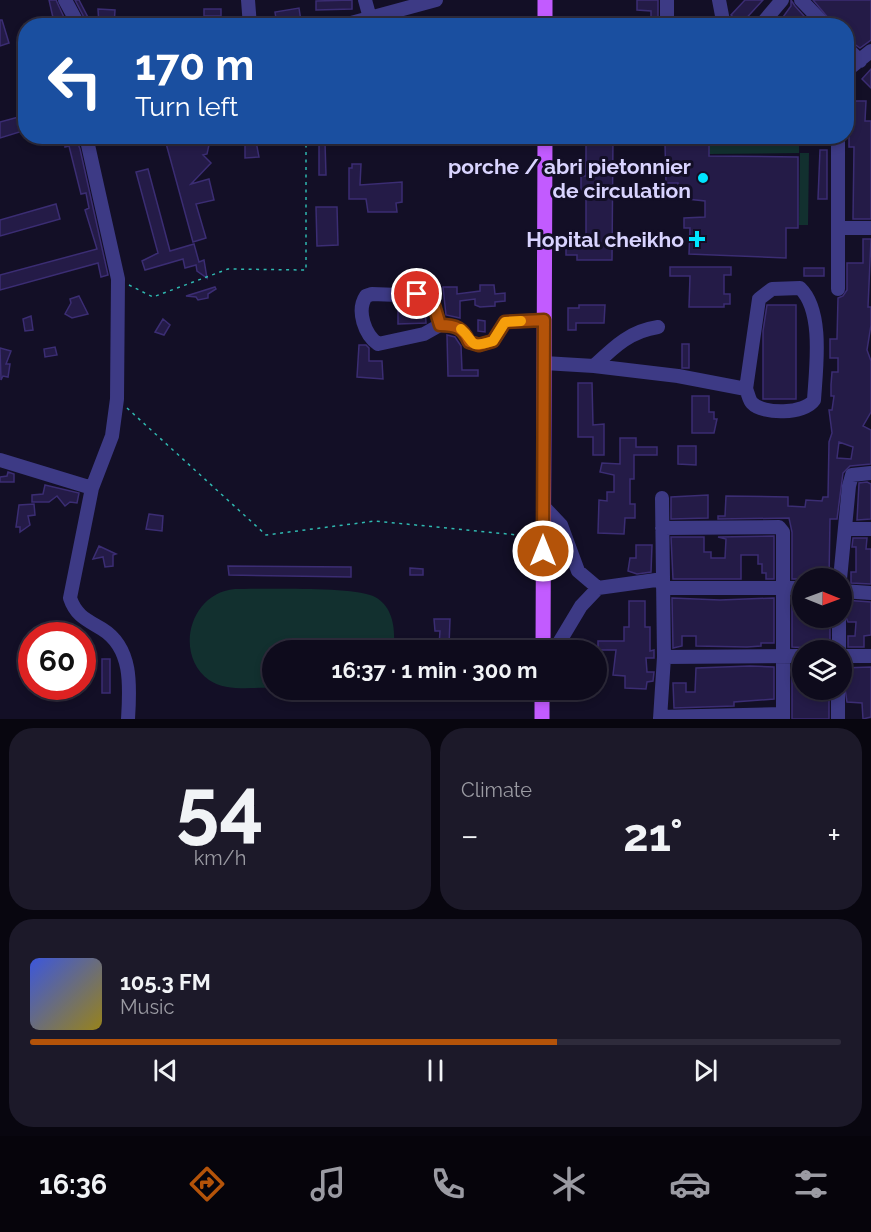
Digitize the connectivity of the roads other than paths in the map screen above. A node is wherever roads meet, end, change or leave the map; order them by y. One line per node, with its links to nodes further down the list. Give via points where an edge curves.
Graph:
1 (65, 0): 10 (street)
2 (248, 0): 11 (street)
3 (365, 0): 12 (street)
4 (436, 0): 12 (street)
5 (545, 0): 13 (main road)
6 (667, 0): 14 (street)
7 (719, 0): 15 (street)
8 (782, 0): 16 (street)
9 (801, 0): 17 (street)
10 (75, 18)
11 (249, 18)
12 (370, 18)
13 (545, 18)
14 (667, 18)
15 (722, 18)
16 (767, 18)
17 (818, 18)
18 (871, 51): 20 (street)
19 (854, 55): 20 (street)
20 (860, 61): 21 (street)
21 (854, 65)
22 (88, 144): 36 (street, via 118,279 117,399 112,436)
23 (545, 144): 28 (main road)
24 (838, 144): 25 (street)
25 (838, 228): 26 (street); 27 (street)
26 (871, 228)
27 (838, 289)
28 (544, 320): 29 (street, via 505,322 493,341 479,345 469,342 464,331 453,325); 31 (main road)
29 (440, 325): 29 (street, via 432,299 425,296 372,294 362,302 364,325 370,339 378,344 423,334)
30 (658, 327): 32 (street, via 621,340)
31 (544, 363): 32 (street); 38 (main road)
32 (594, 366): 33 (street)
33 (746, 389): 33 (street, via 752,402 766,411 804,408 814,400 813,309 800,288 772,289 759,299)
34 (0, 460): 36 (street)
35 (871, 473): 40 (street, via 852,476)
36 (92, 488): 60 (street, via 70,598 75,611 115,639 124,655 129,682)
37 (662, 498): 39 (street)
38 (543, 506): 46 (street, via 561,525 578,570); 49 (main road)
39 (662, 528): 43 (street); 44 (street, via 779,527 783,532)
40 (845, 529): 41 (street); 42 (street)
41 (871, 529)
42 (841, 568)
43 (663, 584): 44 (street); 46 (street); 55 (street)
44 (784, 587): 45 (street); 51 (street)
45 (792, 587)
46 (598, 588): 50 (street, via 581,606)
47 (852, 592): 48 (street)
48 (871, 593)
49 (543, 640)
50 (561, 640)
51 (784, 656): 52 (street); 55 (street); 58 (street)
52 (792, 656)
53 (852, 656): 54 (street)
54 (871, 656)
55 (664, 657): 59 (street)
56 (542, 700): 61 (main road)
57 (838, 700): 62 (street)
58 (783, 717): 59 (street)
59 (660, 718)
60 (128, 719)
61 (542, 719)
62 (838, 719)

